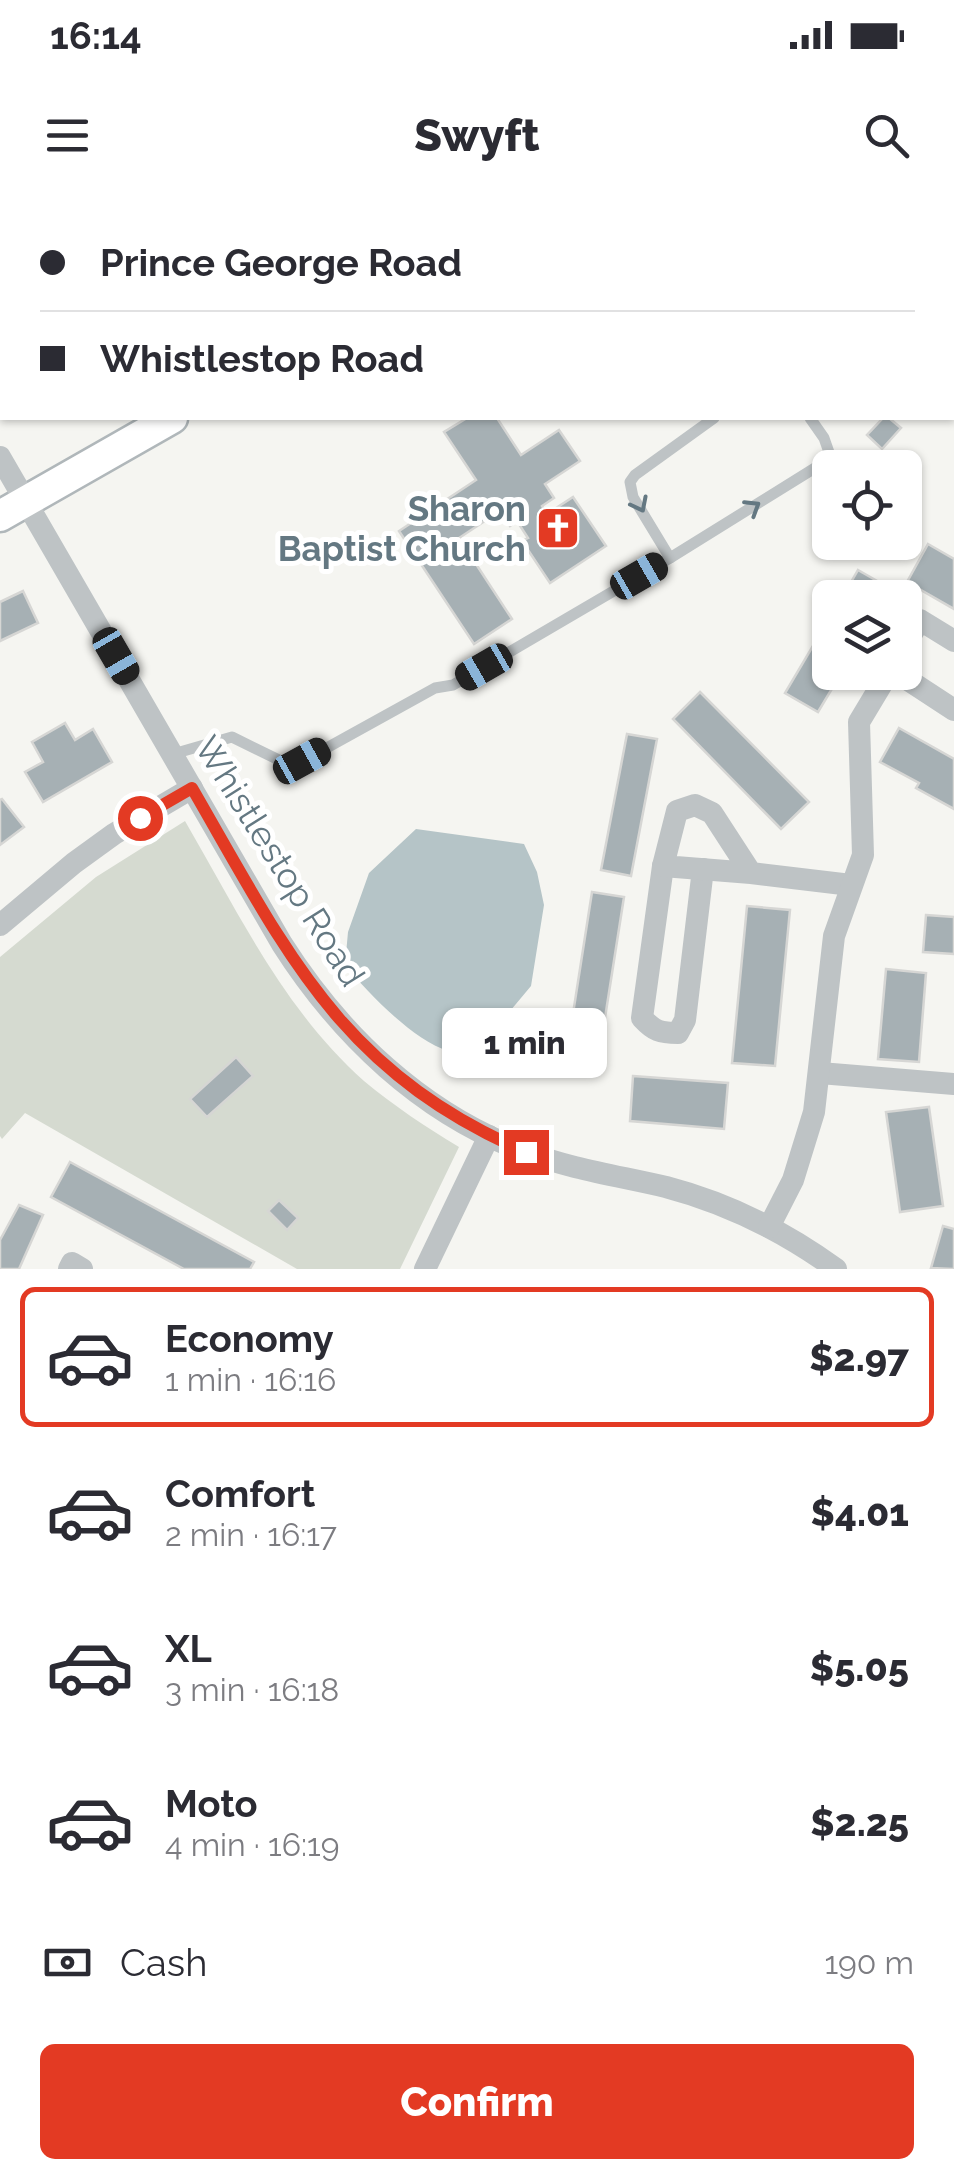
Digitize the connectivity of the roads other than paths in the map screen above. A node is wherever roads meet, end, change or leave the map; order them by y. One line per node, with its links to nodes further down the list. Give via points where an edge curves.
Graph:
1 (168, 420): 5 (main road)
2 (711, 420): 6 (lane, one-way to 6, via 630,482)
3 (811, 420): 6 (lane, one-way to 3, via 831,458)
4 (0, 456): 5 (street, Whistlestop Road)
5 (12, 508): 12 (street, Whistlestop Road)
6 (670, 558): 12 (lane, via 453,685 435,688 302,761 287,764 232,737)
7 (922, 621): 8 (street)
8 (954, 641)
9 (880, 690): 17 (street, via 859,722 863,855)
10 (921, 690): 11 (street)
11 (954, 710)
12 (173, 754): 13 (street, Whistlestop Road)
13 (192, 788): 18 (street, via 114,834); 21 (street, Whistlestop Road, via 282,944 332,1013 407,1085)
14 (664, 866): 15 (street); 15 (street, via 642,1018 664,1033 678,1033 685,1020); 16 (street, via 677,811 695,804 712,813)
15 (703, 870): 16 (street)
16 (751, 873): 17 (street)
17 (852, 885): 19 (street, via 834,936)
18 (0, 925)
19 (820, 1073): 20 (street); 22 (street, via 805,1146)
20 (954, 1084)
21 (489, 1136): 22 (street, Whistlestop Road, via 573,1166 702,1198); 25 (street)
22 (770, 1227): 26 (street, Whistlestop Road)
23 (69, 1269): 24 (street)
24 (82, 1269)
25 (424, 1269)
26 (836, 1269)

